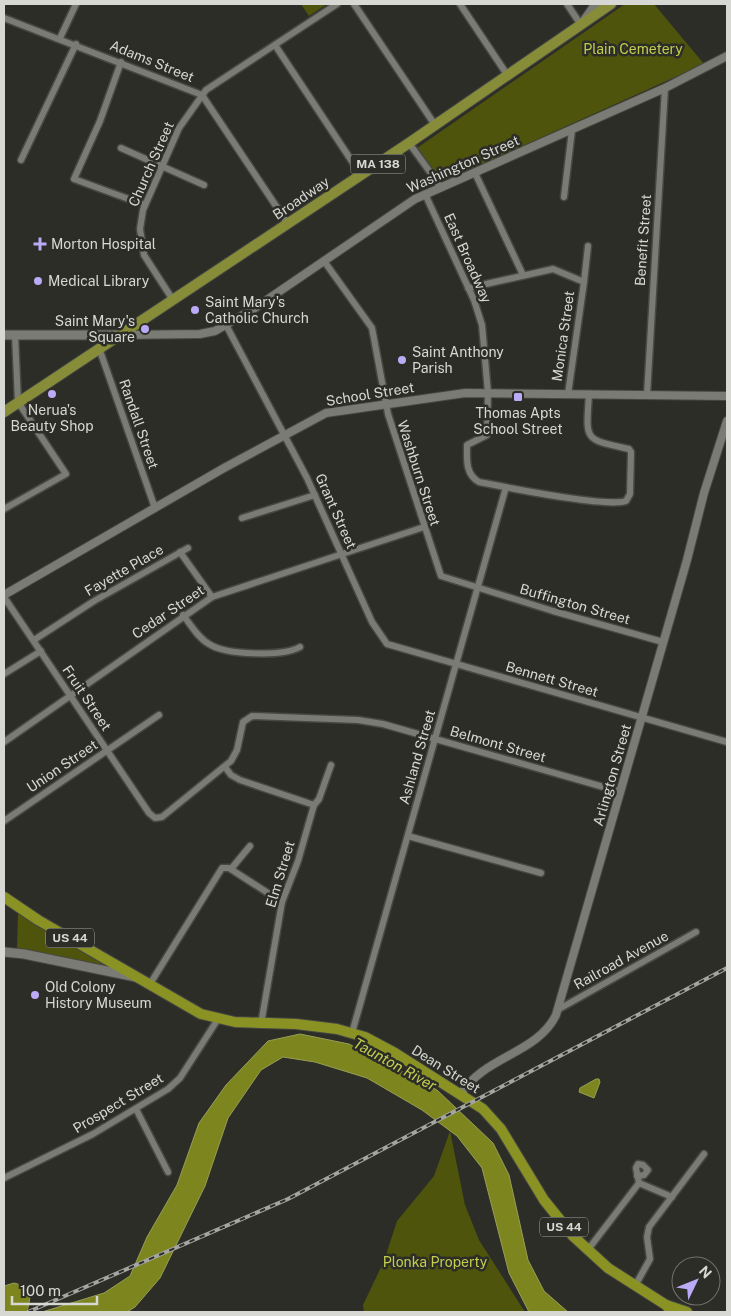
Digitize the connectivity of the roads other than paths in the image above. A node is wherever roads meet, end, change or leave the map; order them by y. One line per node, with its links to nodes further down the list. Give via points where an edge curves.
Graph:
1 (76, 4): 10 (street)
2 (337, 4): 12 (street)
3 (354, 4): 18 (street)
4 (460, 4): 15 (street)
5 (567, 4): 9 (street)
6 (596, 4): 9 (main road)
7 (611, 4): 9 (main road, Broadway / MA 138)
8 (4, 17): 10 (street, Adams Street)
9 (581, 26): 15 (main road, Broadway / MA 138)
10 (60, 38): 11 (street, Adams Street)
11 (76, 44): 14 (street, Adams Street); 22 (street)
12 (275, 45): 17 (street); 25 (street)
13 (727, 56): 16 (street, Washington Street)
14 (121, 62): 17 (street, Adams Street); 30 (street, via 74,179)
15 (508, 76): 18 (main road, Broadway / MA 138)
16 (666, 88): 19 (street, Washington Street); 46 (street, Benefit Street)
17 (202, 95): 23 (street, Church Street, via 182,124); 31 (street, Adams Street)
18 (435, 126): 20 (main road, Broadway / MA 138)
19 (572, 130): 24 (street, Washington Street); 29 (street)
20 (409, 143): 25 (main road, Broadway / MA 138); 27 (street)
21 (122, 148): 23 (street)
22 (20, 160)
23 (162, 166): 26 (street); 30 (street, Church Street)
24 (475, 173): 27 (street, Washington Street); 34 (street)
25 (361, 175): 31 (main road, Broadway / MA 138)
26 (204, 185)
27 (441, 188): 28 (street, Washington Street)
28 (425, 194): 33 (street, Washington Street); 36 (street, East Broadway)
29 (564, 197)
30 (145, 206): 37 (street, Church Street, via 140,221 143,252)
31 (288, 224): 37 (main road, Broadway / MA 138)
32 (588, 246): 35 (street)
33 (324, 260): 38 (street, Washington Street); 49 (street, Washburn Street, via 372,328)
34 (523, 275): 35 (street, Monica Street, via 552,268); 36 (street, Monica Street)
35 (584, 282): 44 (street, Monica Street)
36 (468, 288): 43 (street, East Broadway, via 482,325)
37 (173, 300): 41 (main road, Broadway / MA 138)
38 (226, 325): 41 (street, via 203,334); 52 (street, Grant Street)
39 (4, 335): 40 (main road)
40 (15, 335): 41 (main road); 48 (street)
41 (120, 335): 42 (main road, Broadway / MA 138)
42 (99, 348): 48 (main road, Broadway / MA 138); 55 (street, Randall Street)
43 (488, 393): 44 (street, School Street); 49 (street, School Street, via 460,393); 53 (street, via 487,435 466,445 468,468 472,478 479,482)
44 (568, 394): 45 (street, School Street)
45 (589, 394): 46 (street, School Street); 53 (street, via 587,427 591,438 631,452 630,494 626,501 608,502)
46 (647, 394): 47 (street, School Street)
47 (727, 396)
48 (18, 402): 50 (main road, Broadway / MA 138); 56 (street, via 66,474)
49 (385, 404): 52 (street, School Street, via 323,414); 58 (street, Washburn Street)
50 (4, 412)
51 (727, 421): 67 (street, Arlington Street)
52 (284, 436): 54 (street, Grant Street); 55 (street, School Street)
53 (506, 487): 62 (street, Ashland Street)
54 (315, 495): 57 (street); 61 (street, Grant Street)
55 (155, 508): 63 (street, School Street)
56 (4, 509)
57 (242, 518)
58 (424, 527): 61 (street, Cedar Street); 62 (street, Washburn Street, via 440,576)
59 (188, 548): 60 (street)
60 (180, 552): 64 (street, Fayette Place); 66 (street, Fayette Place)
61 (342, 554): 64 (street, Cedar Street); 70 (street, Grant Street, via 372,622 385,642)
62 (479, 589): 67 (street, Buffington Street); 70 (street, Ashland Street)
63 (4, 596): 66 (street, Fruit Street)
64 (212, 597): 65 (street, Cedar Street)
65 (183, 615): 68 (street, via 204,641 224,651 279,653); 72 (street, Cedar Street)
66 (34, 640): 69 (street, Fruit Street)
67 (663, 642): 74 (street, Arlington Street)
68 (300, 647)
69 (40, 651): 71 (street); 72 (street, Fruit Street)
70 (456, 664): 74 (street, Bennett Street); 75 (street, Ashland Street)
71 (4, 674)
72 (71, 696): 76 (street, Cedar Street); 78 (street, Fruit Street)
73 (159, 715): 78 (street, Union Street)
74 (642, 717): 77 (street, Bennett Street); 81 (street, Arlington Street)
75 (435, 738): 80 (street, Belmont Street, via 362,721 249,717 243,722 234,758); 81 (street, Belmont Street); 84 (street, Ashland Street)
76 (4, 742)
77 (727, 742)
78 (107, 750): 80 (street, Fruit Street, via 155,818 162,817); 83 (street, Union Street)
79 (331, 765): 82 (street, Elm Street)
80 (225, 768): 82 (street, via 240,780)
81 (621, 792): 94 (street, Arlington Street)
82 (314, 805): 89 (street, Elm Street)
83 (4, 821)
84 (408, 836): 87 (street); 97 (street, Ashland Street)
85 (250, 846): 86 (street)
86 (232, 870): 89 (street); 93 (street, via 225,867 219,871)
87 (541, 873)
88 (4, 896): 92 (highway, US 44, via 44,924)
89 (282, 902): 96 (street, Elm Street)
90 (696, 932): 94 (street, Railroad Avenue)
91 (4, 952): 92 (main road)
92 (138, 977): 93 (highway, Dean Street / US 44)
93 (150, 984): 95 (highway, Dean Street / US 44, via 196,1012)
94 (559, 1009): 98 (street, Arlington Street, via 536,1040 476,1075)
95 (218, 1019): 96 (highway, Dean Street / US 44); 99 (street, Prospect Street, via 175,1083)
96 (261, 1024): 97 (highway, Dean Street / US 44, via 296,1024)
97 (352, 1033): 98 (highway, Dean Street / US 44, via 379,1044)
98 (461, 1094): 104 (highway, Dean Street / US 44, via 479,1106 500,1129 549,1206)
99 (136, 1109): 101 (street); 102 (street, Prospect Street)
100 (704, 1154): 103 (street)
101 (168, 1172)
102 (4, 1178)
103 (672, 1197): 104 (street, via 638,1180); 105 (street, via 650,1227 647,1237 650,1259)
104 (587, 1251): 105 (highway, Dean Street / US 44)
105 (635, 1286): 106 (highway, Dean Street / US 44)
106 (669, 1309): 107 (highway, Dean Street / US 44)
107 (687, 1312)

